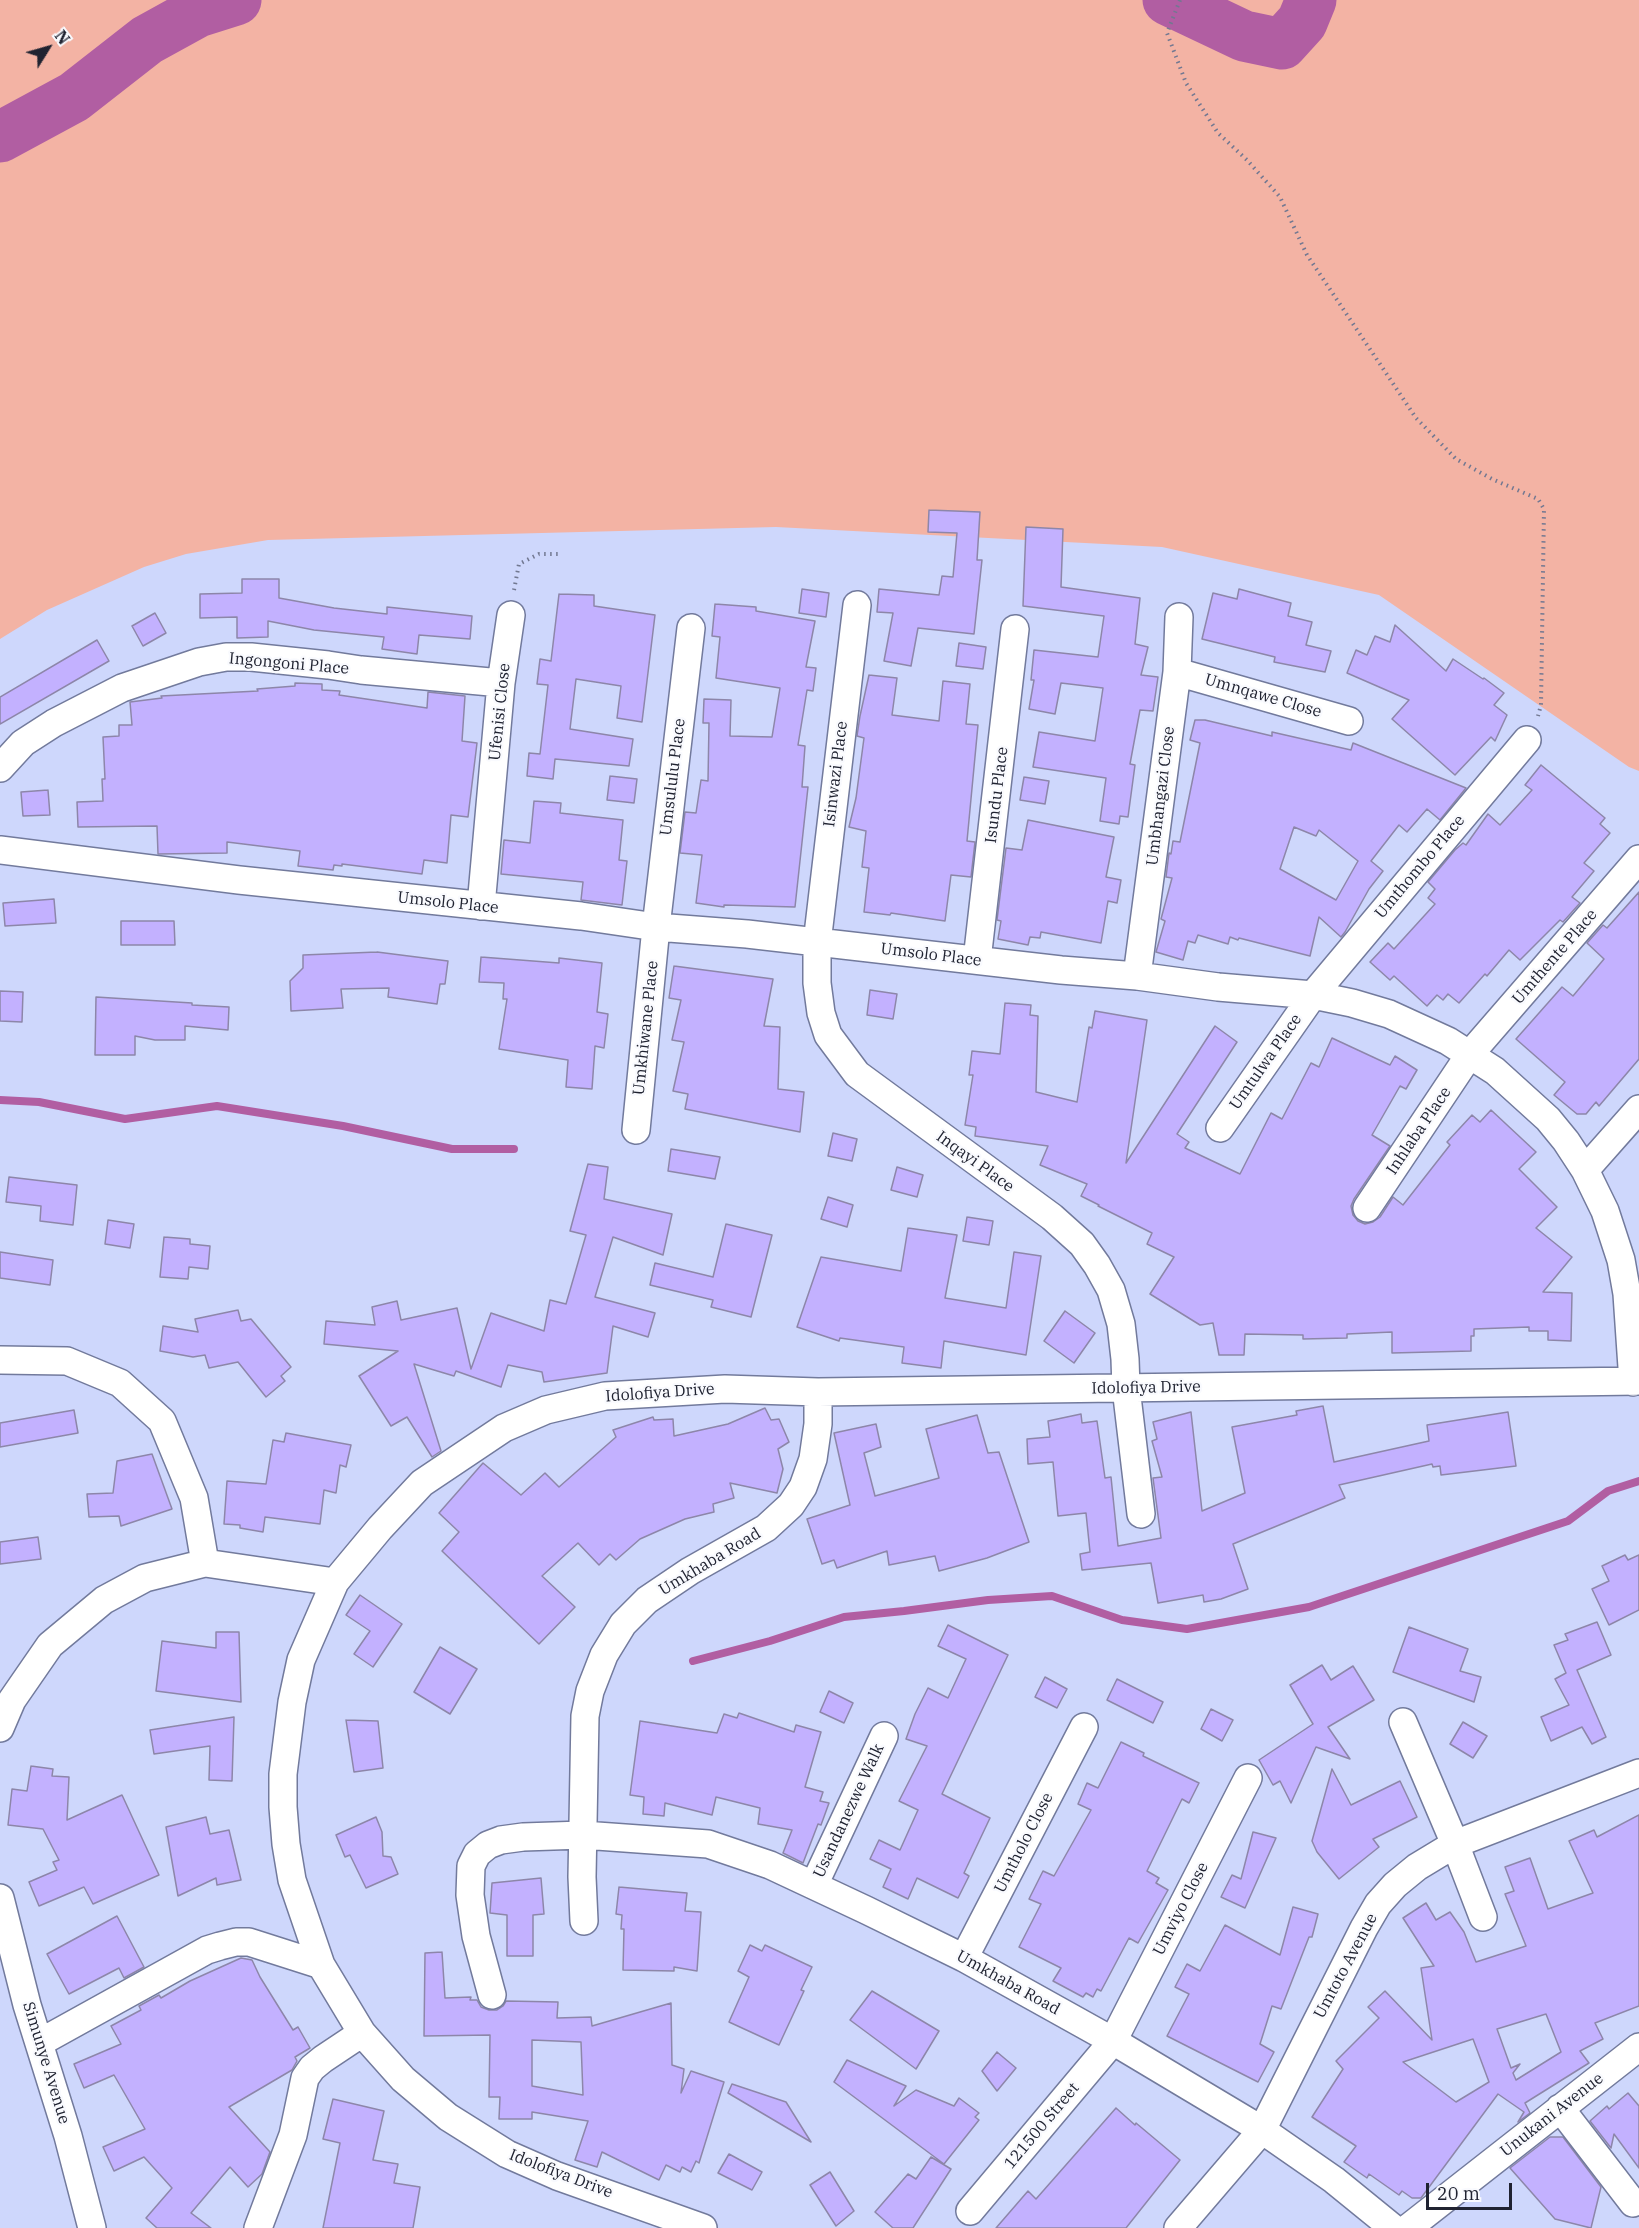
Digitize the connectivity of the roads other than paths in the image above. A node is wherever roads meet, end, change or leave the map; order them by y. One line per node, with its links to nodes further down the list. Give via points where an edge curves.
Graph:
1 (857, 605): 15 (street, Isinwazi Place)
2 (511, 615): 7 (street, Ufenisi Close)
3 (1179, 617): 6 (street, Umbhangazi Close)
4 (691, 628): 14 (street, Umsululu Place)
5 (1015, 628): 16 (street, Isundu Place)
6 (1177, 672): 8 (street, Umnqawe Close); 17 (street, Umbhangazi Close)
7 (501, 683): 10 (street, Ingongoni Place, via 251,657 208,660 122,688 63,718 23,743); 13 (street, Ufenisi Close)
8 (1349, 721)
9 (1524, 743): 18 (street, Umthombo Place)
10 (0, 768)
11 (0, 850): 13 (street, Umsolo Place)
12 (1639, 859): 19 (street, Umthente Place)
13 (481, 906): 14 (street, Umsolo Place)
14 (656, 927): 15 (street, Umsolo Place); 22 (street, Umkhiwane Place)
15 (817, 943): 16 (street, Umsolo Place); 27 (street, Inqayi Place, via 821,1013 828,1035 857,1074 1052,1217 1082,1244 1097,1265 1111,1290 1121,1324)
16 (977, 960): 17 (street, Umsolo Place)
17 (1137, 976): 18 (street, Umsolo Place)
18 (1313, 995): 19 (street, Umsolo Place, via 1389,1014); 21 (street, Umtulwa Place)
19 (1470, 1054): 23 (street, Umsolo Place, via 1548,1119); 24 (street, Inhlaba Place)
20 (1639, 1109): 23 (street)
21 (1220, 1128)
22 (636, 1130)
23 (1584, 1170): 26 (street, Umsolo Place, via 1605,1211 1621,1260)
24 (1367, 1208)
25 (0, 1360): 30 (street, via 67,1361 120,1383 162,1421 194,1498)
26 (1636, 1382): 27 (street, Idolofiya Drive)
27 (1126, 1388): 28 (street, Idolofiya Drive); 29 (street, Inqayi Place)
28 (818, 1392): 31 (street, Idolofiya Drive, via 672,1391 605,1396 546,1410 504,1428 422,1483); 38 (street, Umkhaba Road, via 813,1459 791,1505 766,1528 647,1600 623,1624 604,1655 585,1716)
29 (1142, 1514)
30 (206, 1563): 31 (street); 34 (street, via 145,1578 104,1600 50,1645 12,1700)
31 (335, 1582): 45 (street, Idolofiya Drive, via 301,1660 283,1774 284,1826 292,1880)
32 (1403, 1722): 39 (street)
33 (1084, 1727): 44 (street, Umtholo Close)
34 (0, 1728)
35 (884, 1736): 40 (street, Usandanezwe Walk)
36 (1639, 1773): 39 (street, Umtoto Avenue)
37 (1248, 1778): 48 (street, Umviyo Close)
38 (583, 1835): 40 (street, Umkhaba Road, via 708,1844); 43 (street, Umkhaba Road); 46 (street, Umkhaba Road, via 501,1840 477,1854 471,1866 470,1895)
39 (1455, 1844): 42 (street); 52 (street, Umtoto Avenue, via 1417,1867 1378,1904)
40 (814, 1885): 44 (street, Umkhaba Road)
41 (0, 1898): 49 (street, Simunye Avenue)
42 (1483, 1917)
43 (584, 1921)
44 (964, 1958): 48 (street, Umkhaba Road)
45 (321, 1965): 47 (street, Idolofiya Drive); 49 (street, via 249,1942 207,1950)
46 (492, 1995)
47 (362, 2033): 56 (street, via 323,2059 306,2078 293,2135); 57 (street, Idolofiya Drive, via 402,2079 448,2117 507,2154)
48 (1113, 2041): 52 (street, Umkhaba Road); 54 (street, 121500 Street)
49 (39, 2043): 55 (street, Simunye Avenue)
50 (1639, 2047): 51 (street, Unukani Avenue)
51 (1560, 2108): 53 (street); 60 (street, Unukani Avenue)
52 (1262, 2130): 58 (street, Umtoto Avenue); 59 (street, Umkhaba Road, via 1334,2180)
53 (1633, 2203)
54 (970, 2211)
55 (92, 2228)
56 (258, 2228)
57 (703, 2228)
58 (1178, 2228)
59 (1393, 2228)
60 (1408, 2228)

